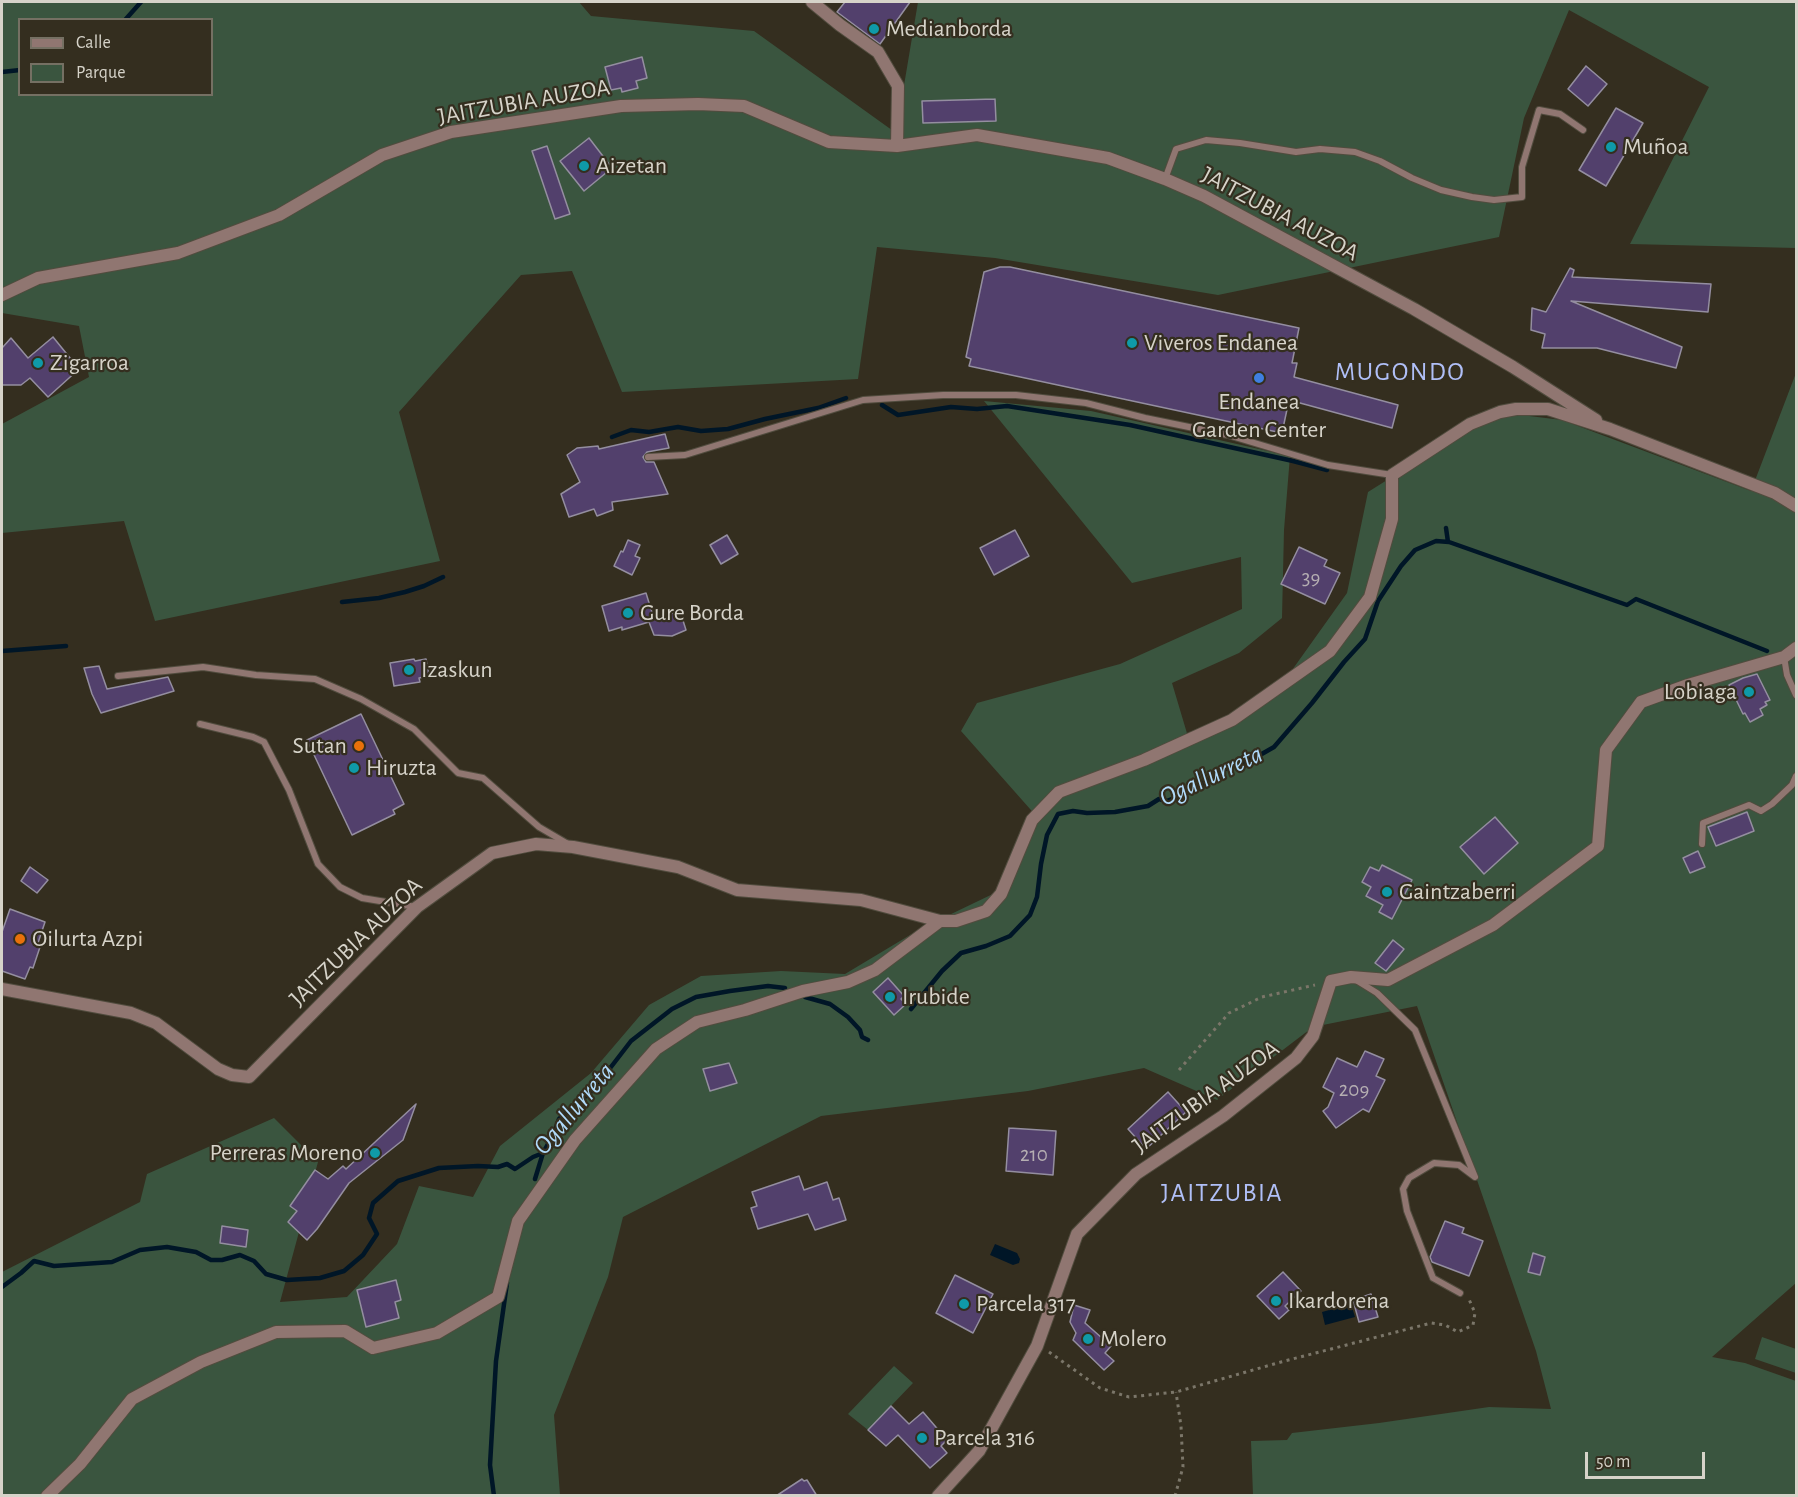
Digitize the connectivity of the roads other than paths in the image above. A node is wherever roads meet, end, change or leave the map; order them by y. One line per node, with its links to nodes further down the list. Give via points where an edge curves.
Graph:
1 (812, 2): 3 (street, via 878,52 898,86)
2 (1583, 130): 4 (lane, via 1560,114 1539,110 1522,167 1522,197 1494,200 1441,190 1355,152 1296,152 1206,140 1176,149)
3 (897, 146): 4 (street, JAITZUBIA AUZOA, via 977,135 1108,159); 5 (street, JAITZUBIA AUZOA, via 829,142 744,106 698,104 621,106 452,132 382,155 279,215 178,253 38,278)
4 (1165, 179): 6 (street, JAITZUBIA AUZOA, via 1414,309)
5 (2, 295)
6 (1610, 429): 8 (street, JAITZUBIA AUZOA, via 1548,409 1500,412 1470,424); 9 (street, JAITZUBIA AUZOA, via 1775,493)
7 (648, 457): 8 (lane, via 685,456 863,400 1016,395 1086,403 1228,435 1328,465)
8 (1392, 475): 19 (street, JAITZUBIA AUZOA, via 1392,519 1370,597 1330,651 1232,720 1144,760 1059,792 1032,820 1001,894 986,911 956,921)
9 (1797, 506)
10 (1797, 648): 11 (street)
11 (1784, 657): 13 (lane); 20 (street, via 1641,702 1606,750 1598,846 1493,925 1388,980)
12 (118, 675): 17 (lane, via 202,667 315,679 414,729 458,773 483,778 539,827)
13 (1797, 695)
14 (200, 724): 18 (lane, via 264,742 290,790 318,864 340,887 362,898)
15 (1797, 776): 16 (lane, via 1761,811 1749,805 1703,822)
16 (1702, 844)
17 (573, 847): 18 (street, JAITZUBIA AUZOA, via 536,844 492,853); 19 (street, JAITZUBIA AUZOA, via 678,867 736,890 861,900)
18 (417, 907): 21 (street, JAITZUBIA AUZOA, via 249,1077 218,1069 156,1023 131,1014)
19 (940, 921): 23 (street, JAITZUBIA AUZOA, via 875,970 848,982 697,1022 656,1049 575,1140 518,1221 498,1297 436,1333 373,1348 345,1331 276,1332 201,1362 132,1399 80,1464)
20 (1351, 977): 22 (lane, via 1377,993 1415,1030 1475,1177 1459,1165 1434,1163 1409,1178 1403,1189 1433,1278); 24 (street, JAITZUBIA AUZOA, via 1331,981 1313,1036 1296,1058 1223,1116 1136,1174 1077,1234 1037,1346 979,1451)
21 (2, 989)
22 (1460, 1293)
23 (46, 1496)
24 (938, 1496)

